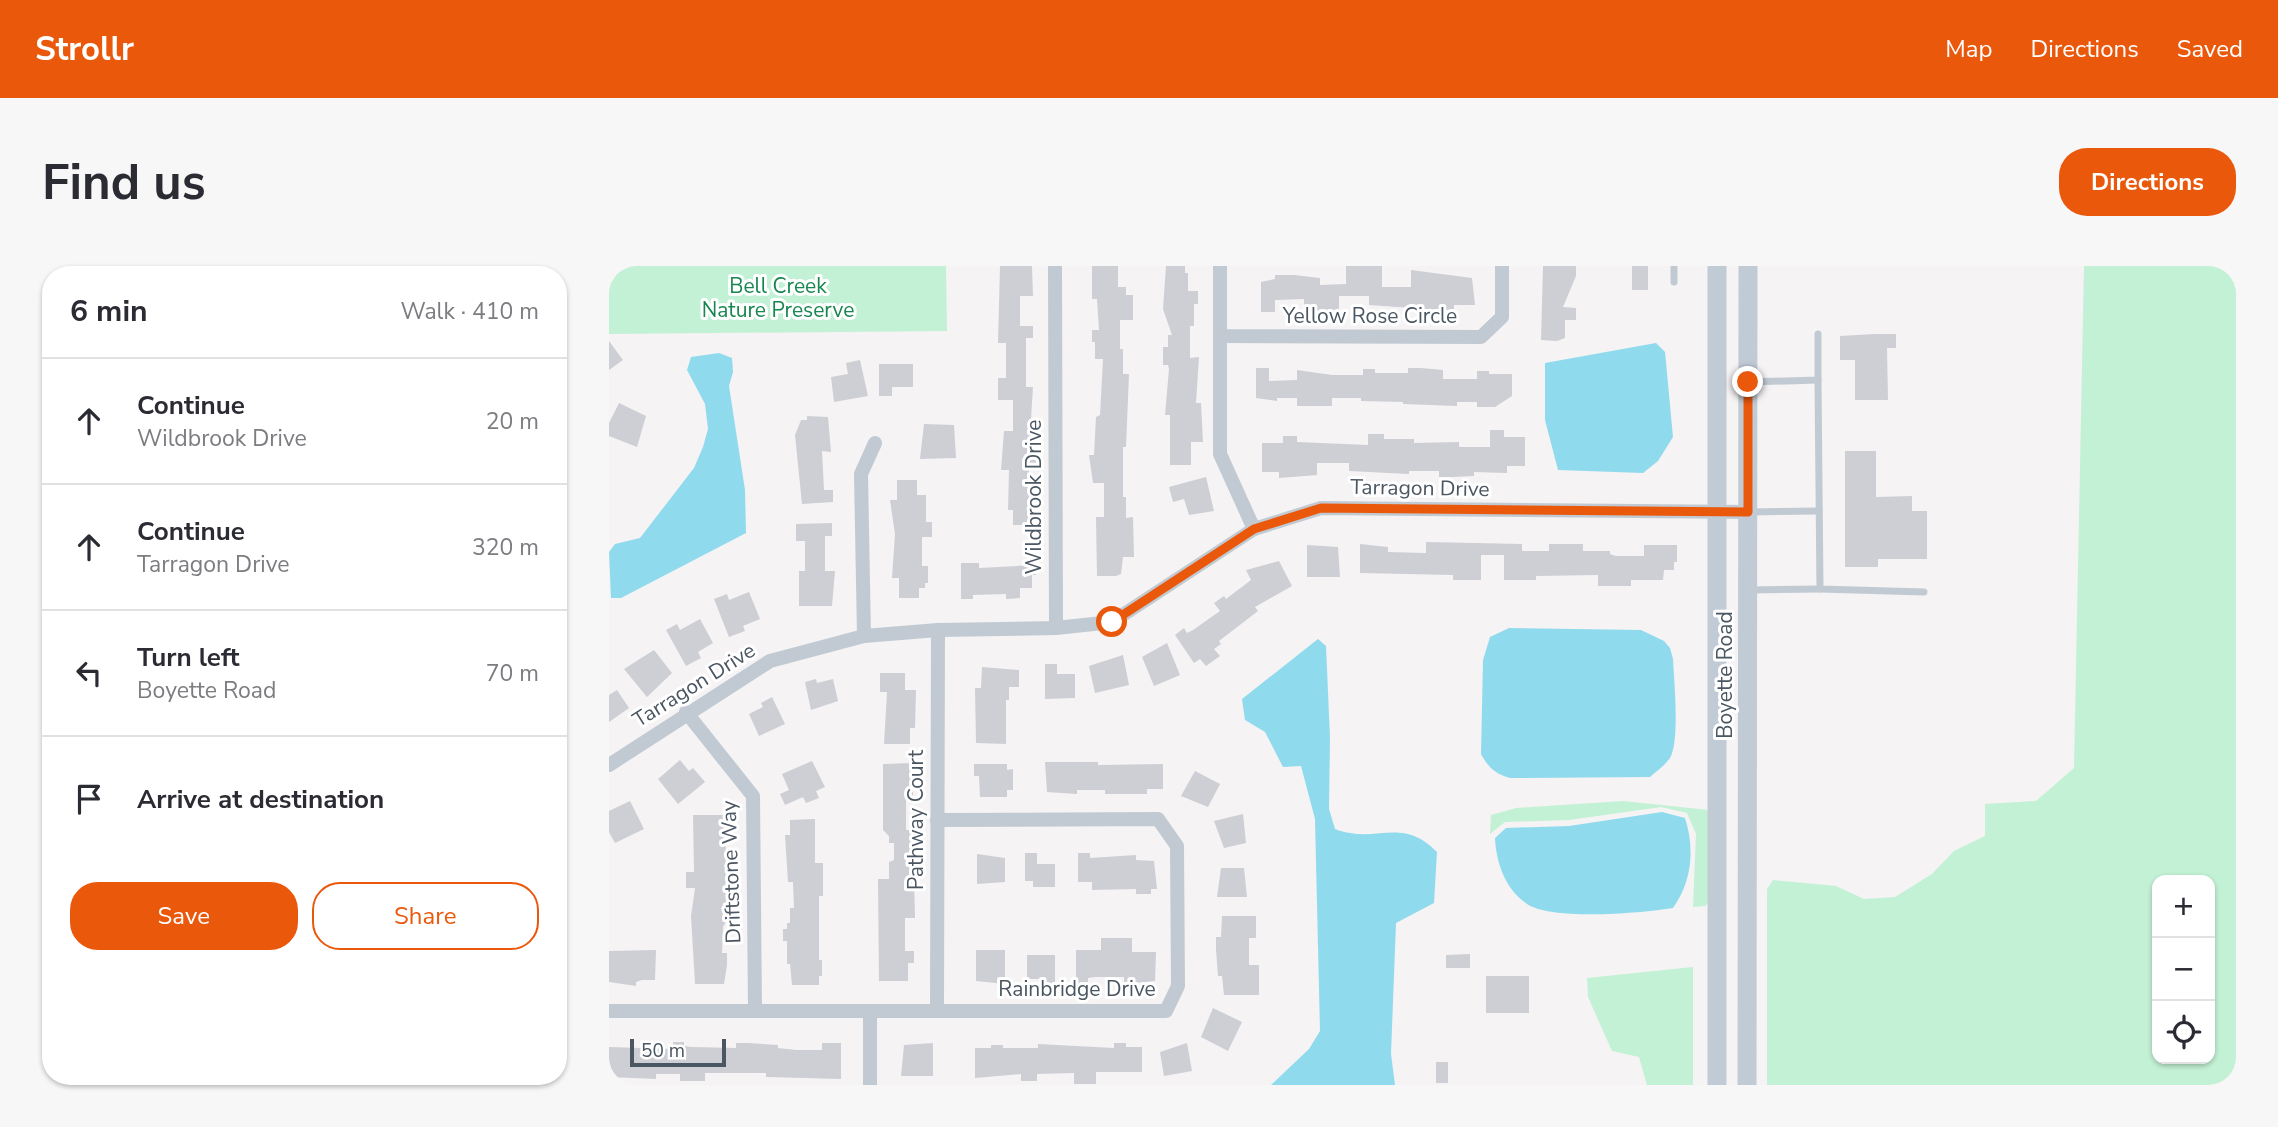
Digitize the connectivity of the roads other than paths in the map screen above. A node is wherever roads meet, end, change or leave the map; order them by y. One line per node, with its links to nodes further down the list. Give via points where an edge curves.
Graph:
1 (1055, 266): 20 (street, Wildbrook Drive)
2 (1220, 266): 9 (street)
3 (1502, 266): 9 (street, Yellow Rose Circle, via 1502,317 1481,337)
4 (1674, 266): 7 (lane)
5 (1717, 266): 14 (main road, Boyette Road)
6 (1748, 266): 11 (main road, Boyette Road)
7 (1674, 282)
8 (1818, 334): 10 (lane)
9 (1220, 336): 16 (street, via 1220,454)
10 (1818, 380): 11 (lane); 13 (lane)
11 (1748, 382): 15 (main road, Boyette Road)
12 (875, 443): 22 (street, via 861,474)
13 (1819, 511): 15 (lane); 17 (lane)
14 (1717, 512): 15 (street, Tarragon Drive); 16 (street, Tarragon Drive, via 1321,508); 31 (main road, Boyette Road)
15 (1748, 512): 18 (main road, Boyette Road)
16 (1254, 529): 20 (street, Tarragon Drive, via 1112,622)
17 (1820, 589): 18 (lane); 19 (lane)
18 (1748, 590): 32 (main road, Boyette Road)
19 (1924, 592)
20 (1056, 628): 21 (street, Tarragon Drive)
21 (938, 631): 22 (street, Tarragon Drive); 25 (street, Pathway Court)
22 (864, 636): 23 (street, Tarragon Drive, via 769,661)
23 (686, 712): 24 (street, Tarragon Drive); 27 (street, Driftstone Way, via 753,796)
24 (609, 765)
25 (937, 820): 26 (street, Pathway Court); 26 (street, Rainbridge Drive, via 1158,819 1177,846 1178,986 1166,1011)
26 (937, 1009): 29 (street, Rainbridge Drive)
27 (755, 1010): 28 (street, Rainbridge Drive); 29 (street, Rainbridge Drive)
28 (609, 1011)
29 (870, 1012): 30 (street)
30 (870, 1085)
31 (1717, 1085)
32 (1747, 1085)

